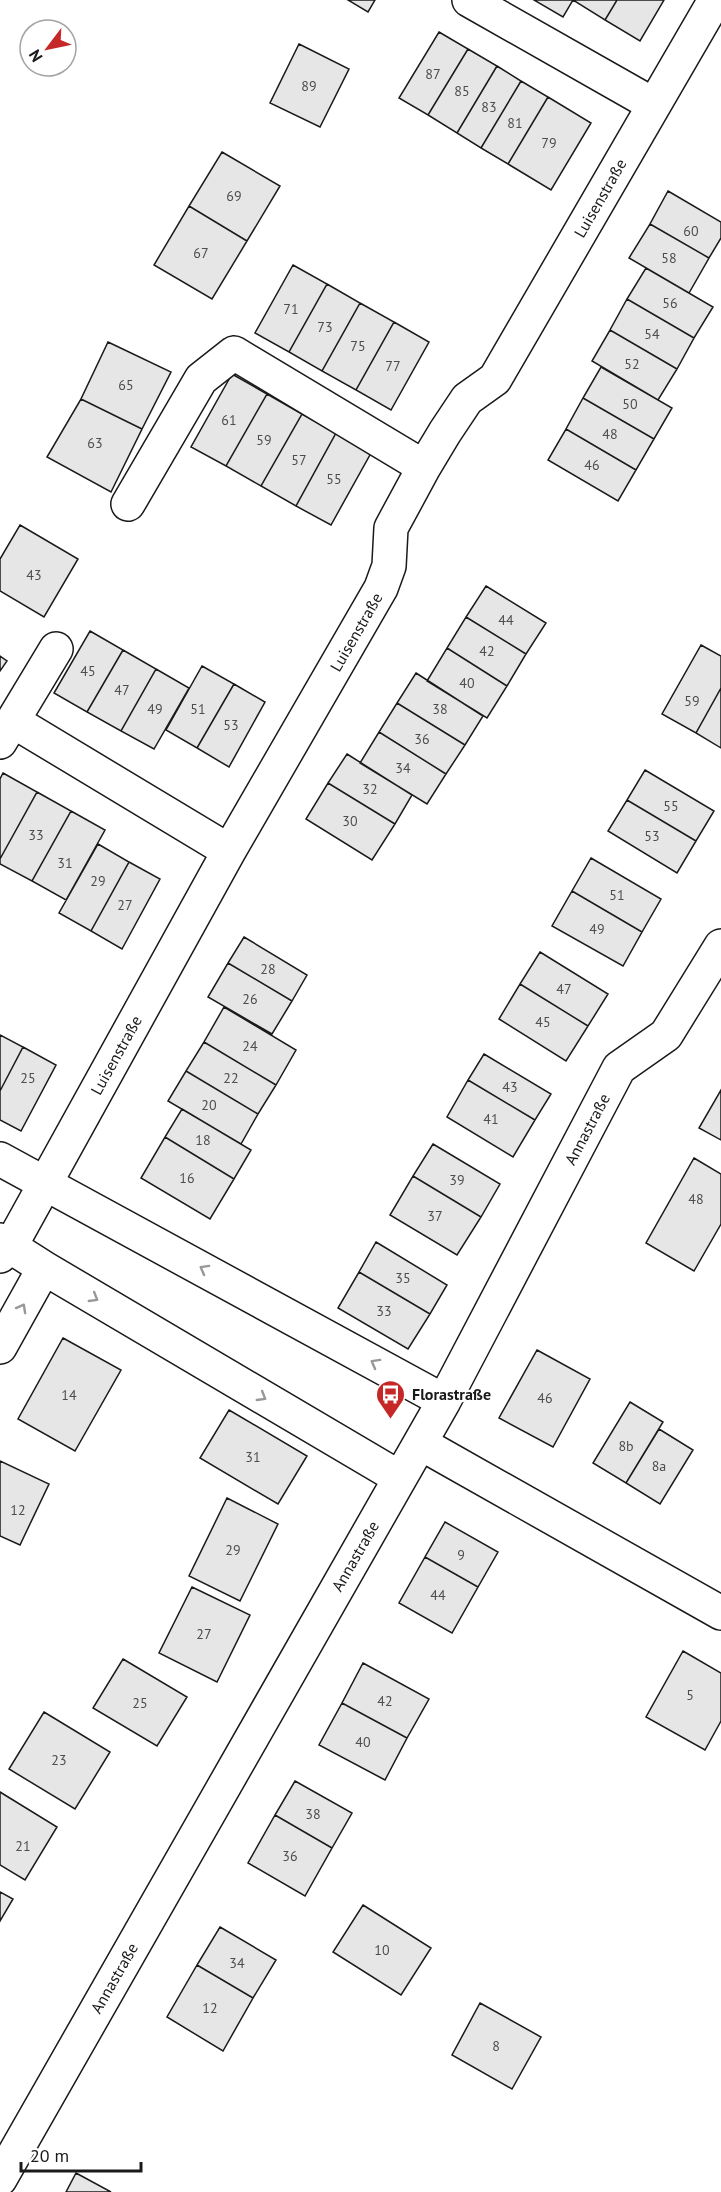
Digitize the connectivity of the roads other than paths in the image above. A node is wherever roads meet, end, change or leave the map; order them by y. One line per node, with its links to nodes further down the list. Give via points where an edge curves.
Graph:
1 (469, 0): 3 (street)
2 (715, 0): 3 (street, Luisenstraße)
3 (654, 105): 4 (street, Luisenstraße, via 495,379 467,399)
4 (424, 467): 5 (street, via 234,353 201,379); 8 (street, Luisenstraße, via 391,528 389,566 381,588)
5 (128, 504)
6 (56, 649): 7 (street)
7 (6, 732): 8 (street)
8 (229, 851): 11 (street, Luisenstraße)
9 (721, 946): 15 (street, Annastraße, via 666,1035 618,1068)
10 (0, 1159): 11 (street)
11 (45, 1182): 12 (street, Luisenstraße); 15 (street, one-way to 11)
12 (3, 1248): 13 (street)
13 (44, 1268): 14 (street, one-way to 13); 17 (street, one-way to 17)
14 (0, 1347)
15 (444, 1401): 16 (street, Annastraße)
16 (420, 1443): 17 (street, Annastraße); 18 (street)
17 (400, 1478): 19 (street, Annastraße)
18 (721, 1613)
19 (0, 2179)

